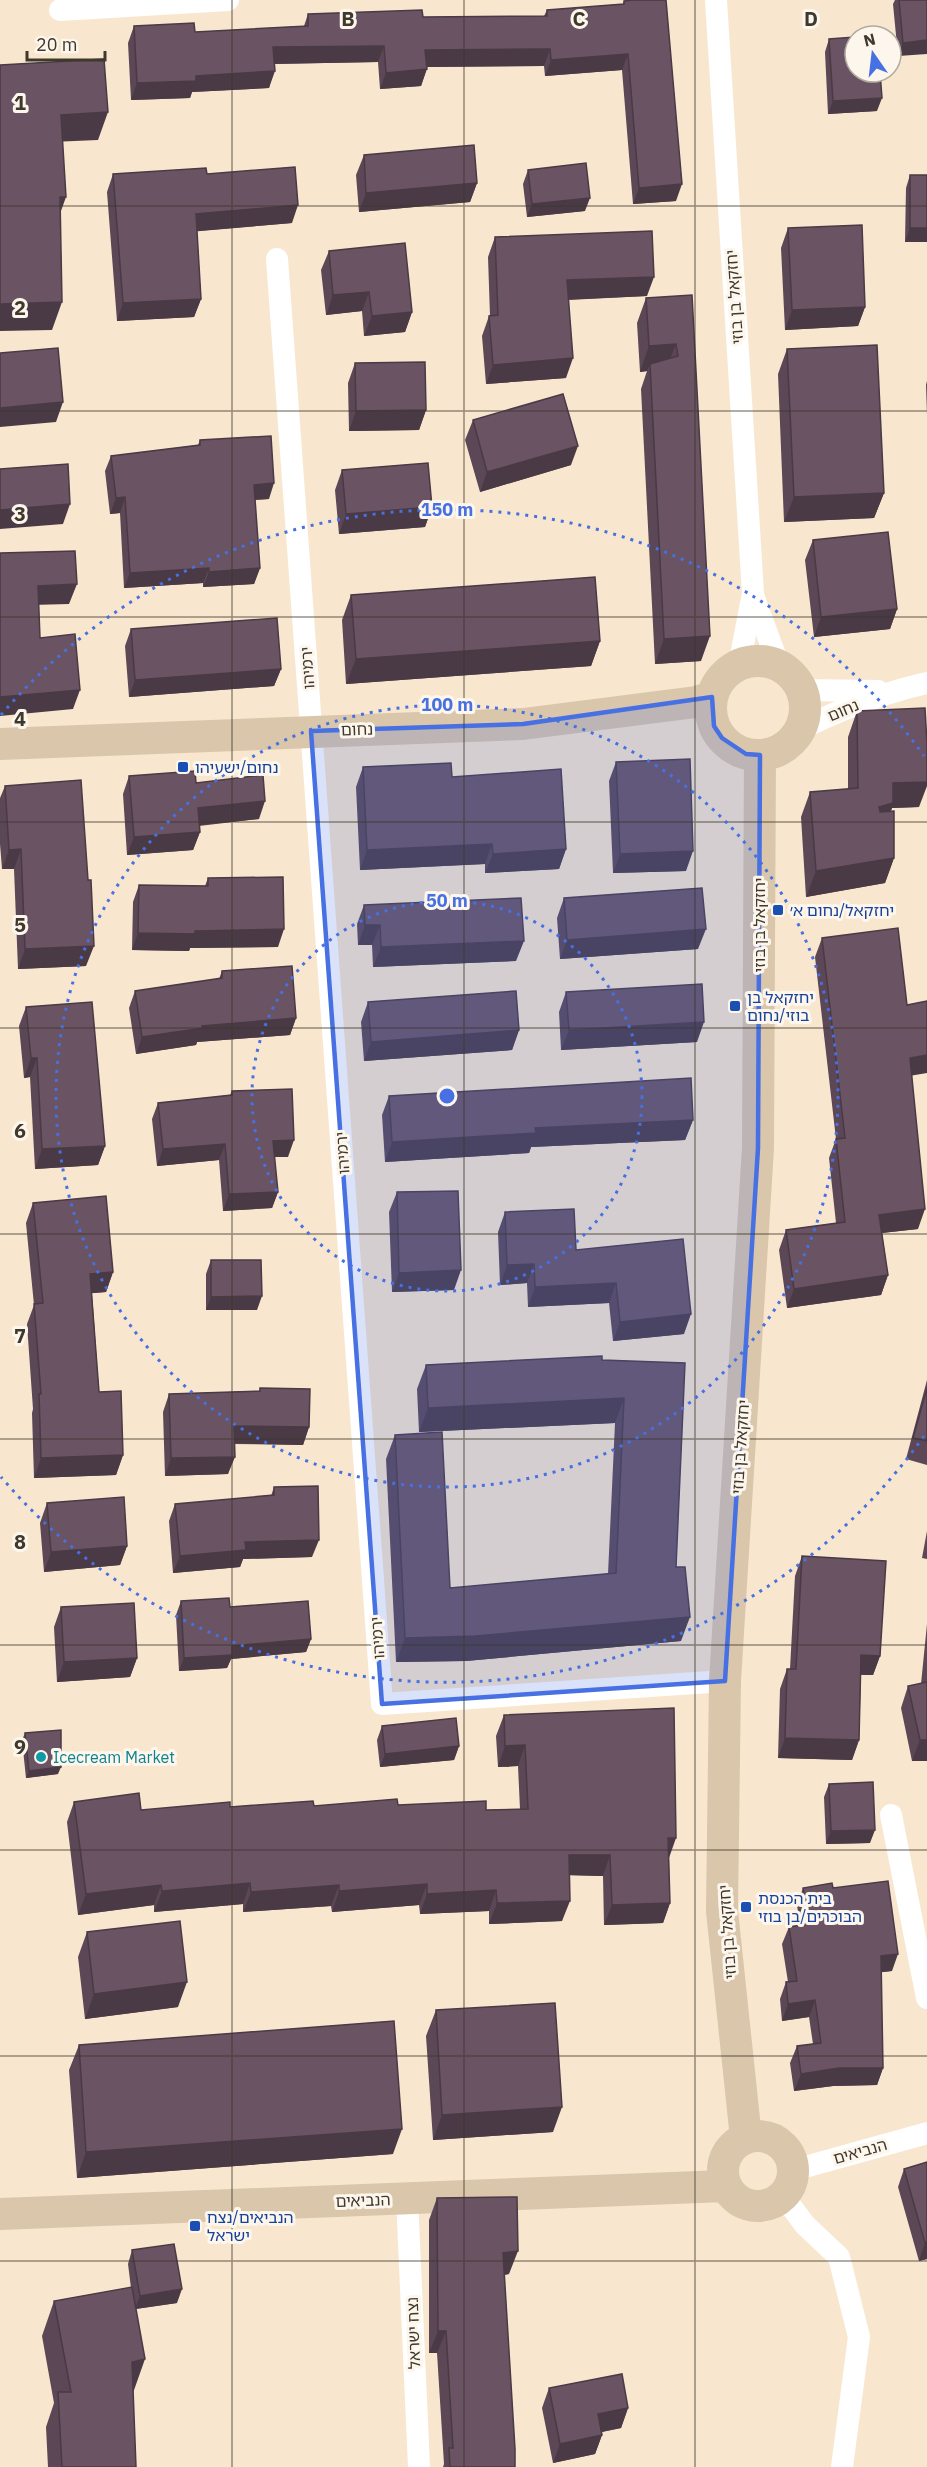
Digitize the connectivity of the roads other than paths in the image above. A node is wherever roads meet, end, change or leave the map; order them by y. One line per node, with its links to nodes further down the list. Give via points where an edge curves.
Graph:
1 (228, 0): 3 (street)
2 (716, 0): 5 (street, יחזקאל בן בוזי)
3 (60, 9)
4 (277, 259): 13 (street, ירמיהו)
5 (753, 593): 6 (street, יחזקאל בן בוזי); 7 (street, יחזקאל בן בוזי)
6 (739, 666): 7 (street, via 759,661); 11 (street, via 722,678)
7 (779, 666): 9 (street, via 796,680)
8 (927, 683): 10 (street, נחום)
9 (801, 690): 10 (street, נחום); 12 (street, via 804,717)
10 (888, 692): 12 (street, נחום)
11 (712, 697): 13 (street, נחום, via 523,724); 15 (street, via 714,726 722,738 746,754)
12 (800, 730): 15 (street, via 783,748)
13 (311, 731): 14 (street, נחום); 16 (street, ירמיהו, via 382,1704)
14 (0, 744)
15 (760, 755): 16 (street, יחזקאל בן בוזי, via 758,1148)
16 (725, 1681): 20 (street, יחזקאל בן בוזי, via 722,1911)
17 (891, 1815): 18 (street)
18 (927, 1998)
19 (927, 2133): 21 (street, הנביאים)
20 (746, 2138): 21 (street, via 758,2136 779,2142 791,2157); 22 (street, via 734,2145 725,2158)
21 (789, 2183): 22 (street, via 772,2204 760,2207 747,2206 735,2199); 26 (street, via 805,2225 839,2257 859,2337)
22 (725, 2186): 23 (street, הנביאים)
23 (407, 2198): 24 (street, הנביאים); 25 (street, נצח ישראל)
24 (0, 2214)
25 (419, 2467)
26 (842, 2467)

